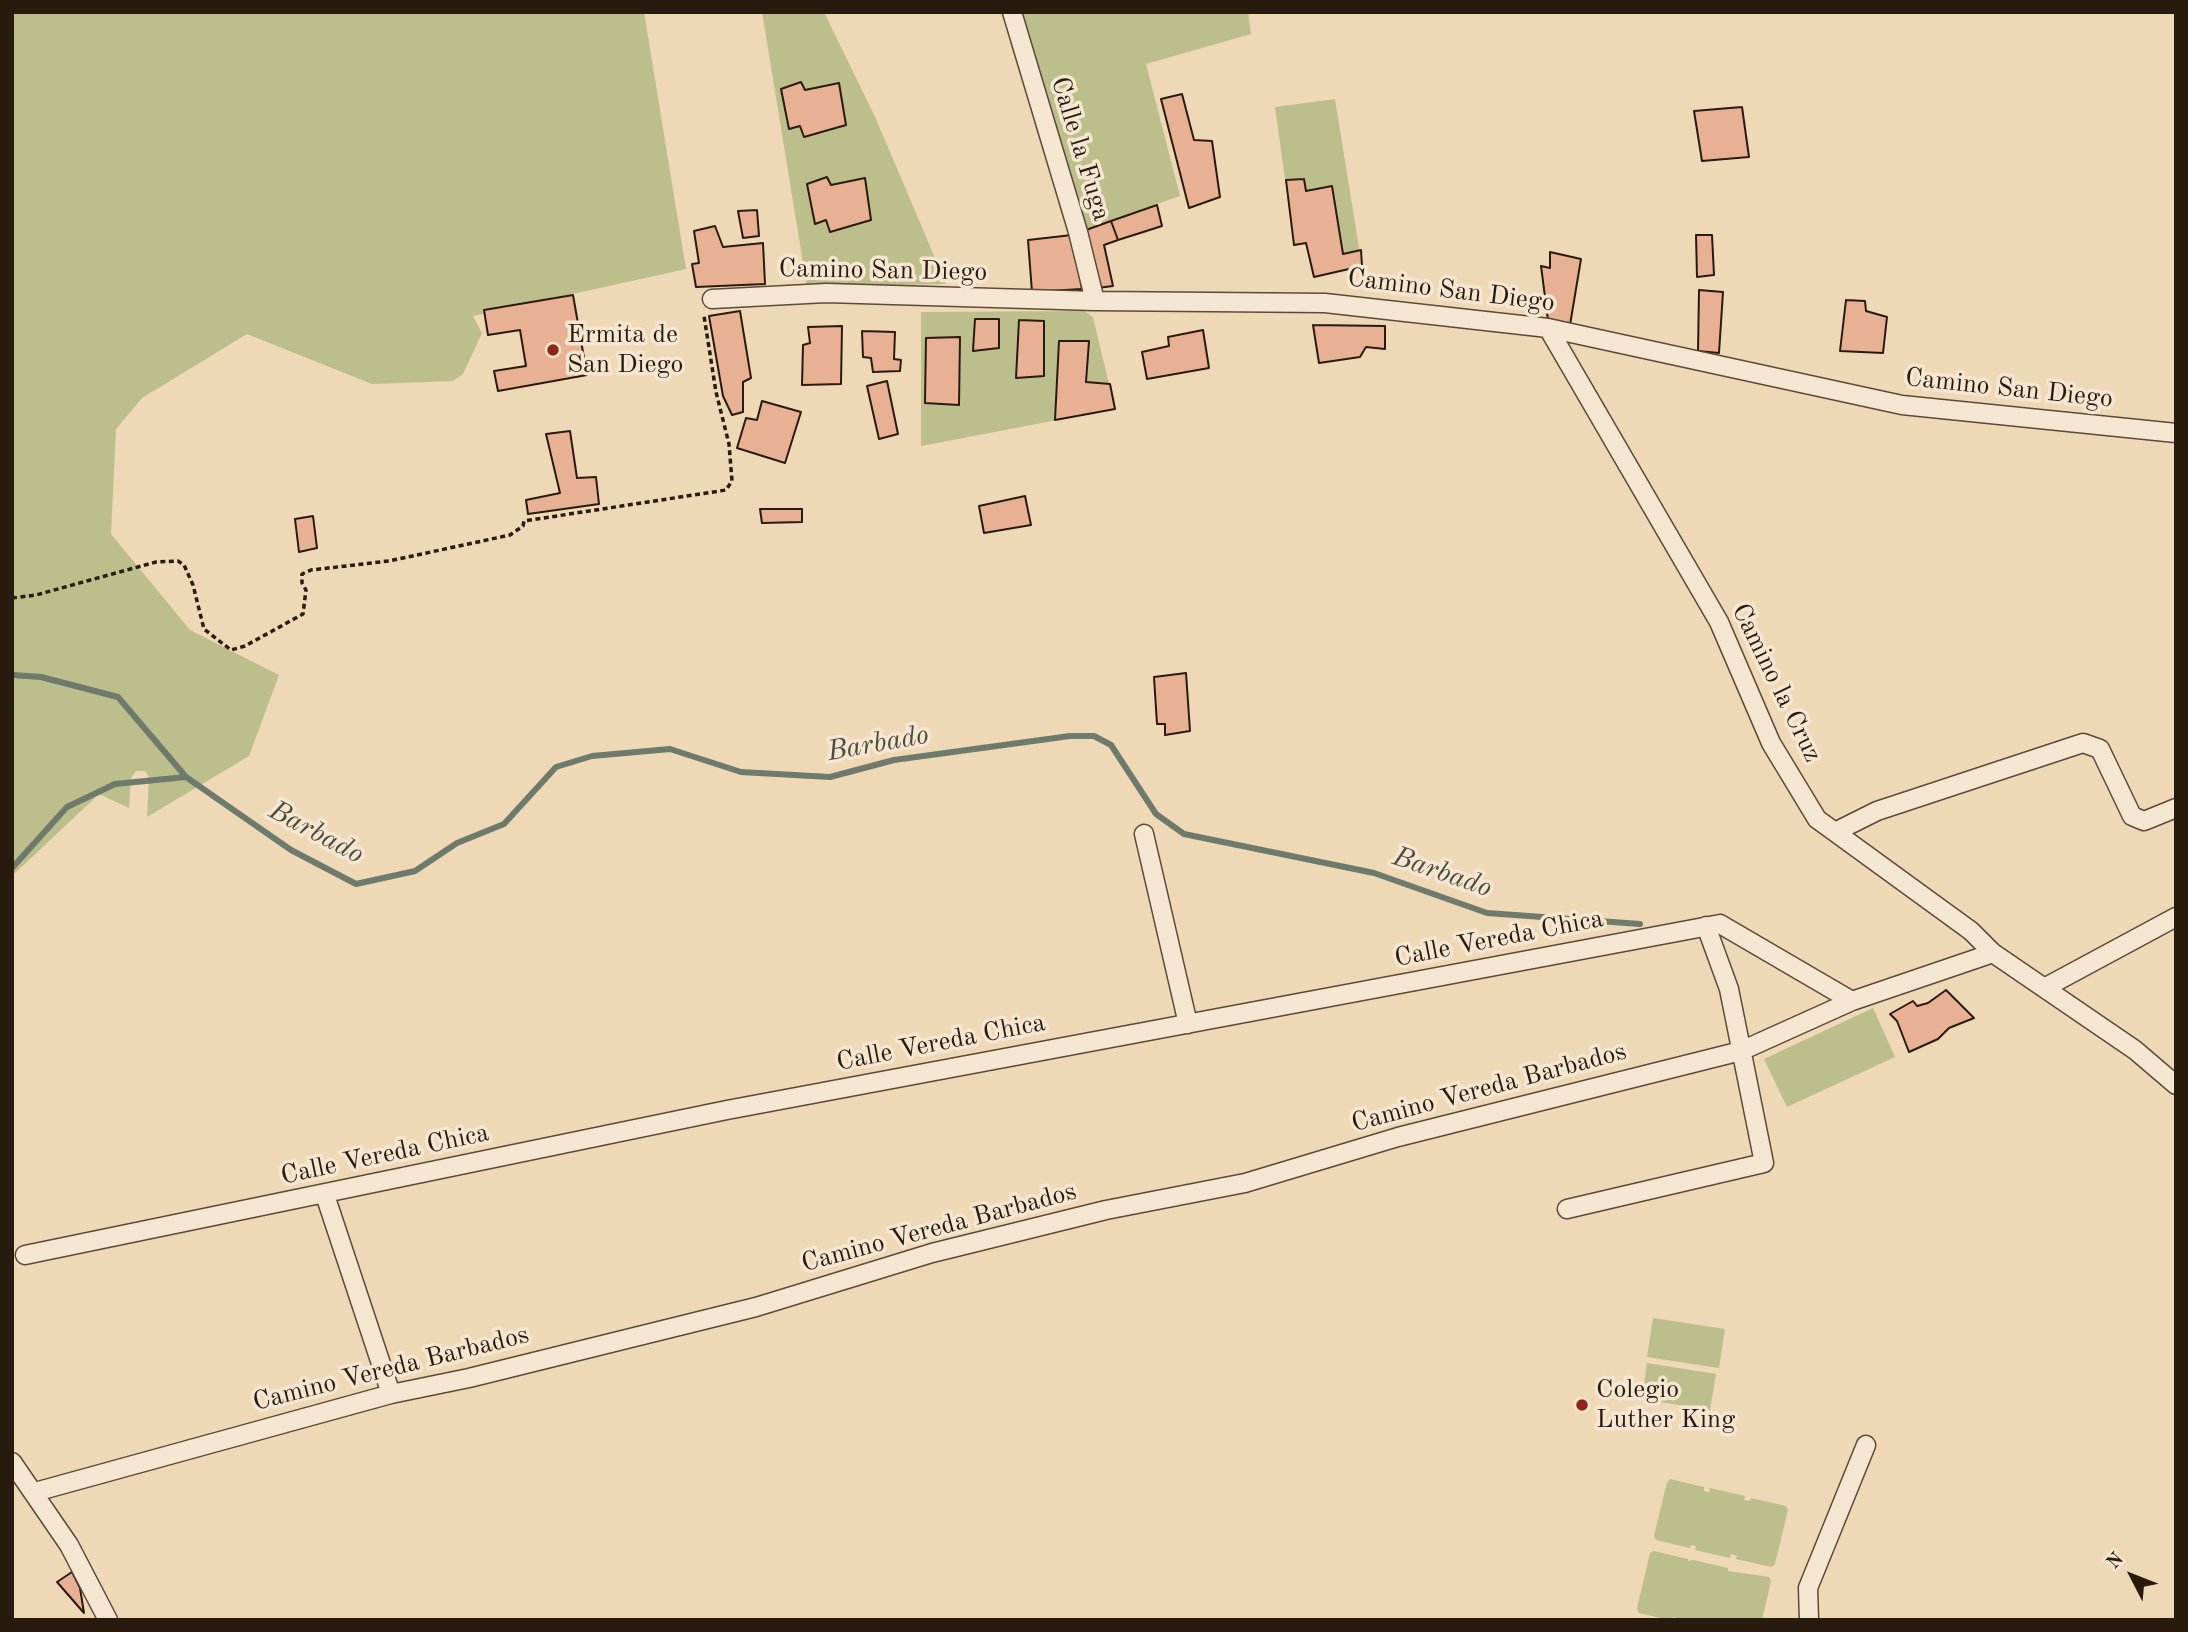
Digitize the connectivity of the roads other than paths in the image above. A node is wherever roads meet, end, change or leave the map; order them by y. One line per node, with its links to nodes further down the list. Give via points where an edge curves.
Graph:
1 (1012, 12): 3 (street, Calle la Fuga)
2 (712, 299): 3 (street, Camino San Diego, via 826,293)
3 (1095, 301): 4 (street, Camino San Diego, via 1325,303)
4 (1548, 328): 5 (street, Camino San Diego, via 1902,405); 7 (street, Camino la Cruz, via 1719,622 1771,743 1817,819)
5 (2176, 433)
6 (2176, 808): 7 (street, via 2144,821 2132,816 2100,749 2083,743 1877,811)
7 (1835, 832): 11 (street, Camino la Cruz, via 1971,931)
8 (1144, 834): 14 (street)
9 (2176, 917): 12 (street)
10 (1706, 926): 13 (street, Calle Vereda Chica, via 1720,924); 14 (street, Calle Vereda Chica); 15 (street, via 1729,989)
11 (1993, 953): 12 (street, Camino la Cruz); 13 (street, Camino Vereda Barbados)
12 (2046, 987): 16 (street, Camino la Cruz)
13 (1852, 1001): 15 (street, Camino Vereda Barbados)
14 (1188, 1024): 17 (street, Calle Vereda Chica, via 727,1110)
15 (1741, 1051): 18 (street, via 1764,1163); 20 (street, Camino Vereda Barbados, via 1398,1137 1245,1183 1106,1210 932,1253 756,1307)
16 (2175, 1084)
17 (325, 1195): 19 (street, Calle Vereda Chica); 20 (street)
18 (1567, 1209)
19 (25, 1255)
20 (391, 1394): 23 (street, Camino Vereda Barbados)
21 (1866, 1445): 25 (street, via 1808,1588)
22 (12, 1462): 23 (street)
23 (35, 1492): 24 (street)
24 (108, 1620)
25 (1809, 1620)

